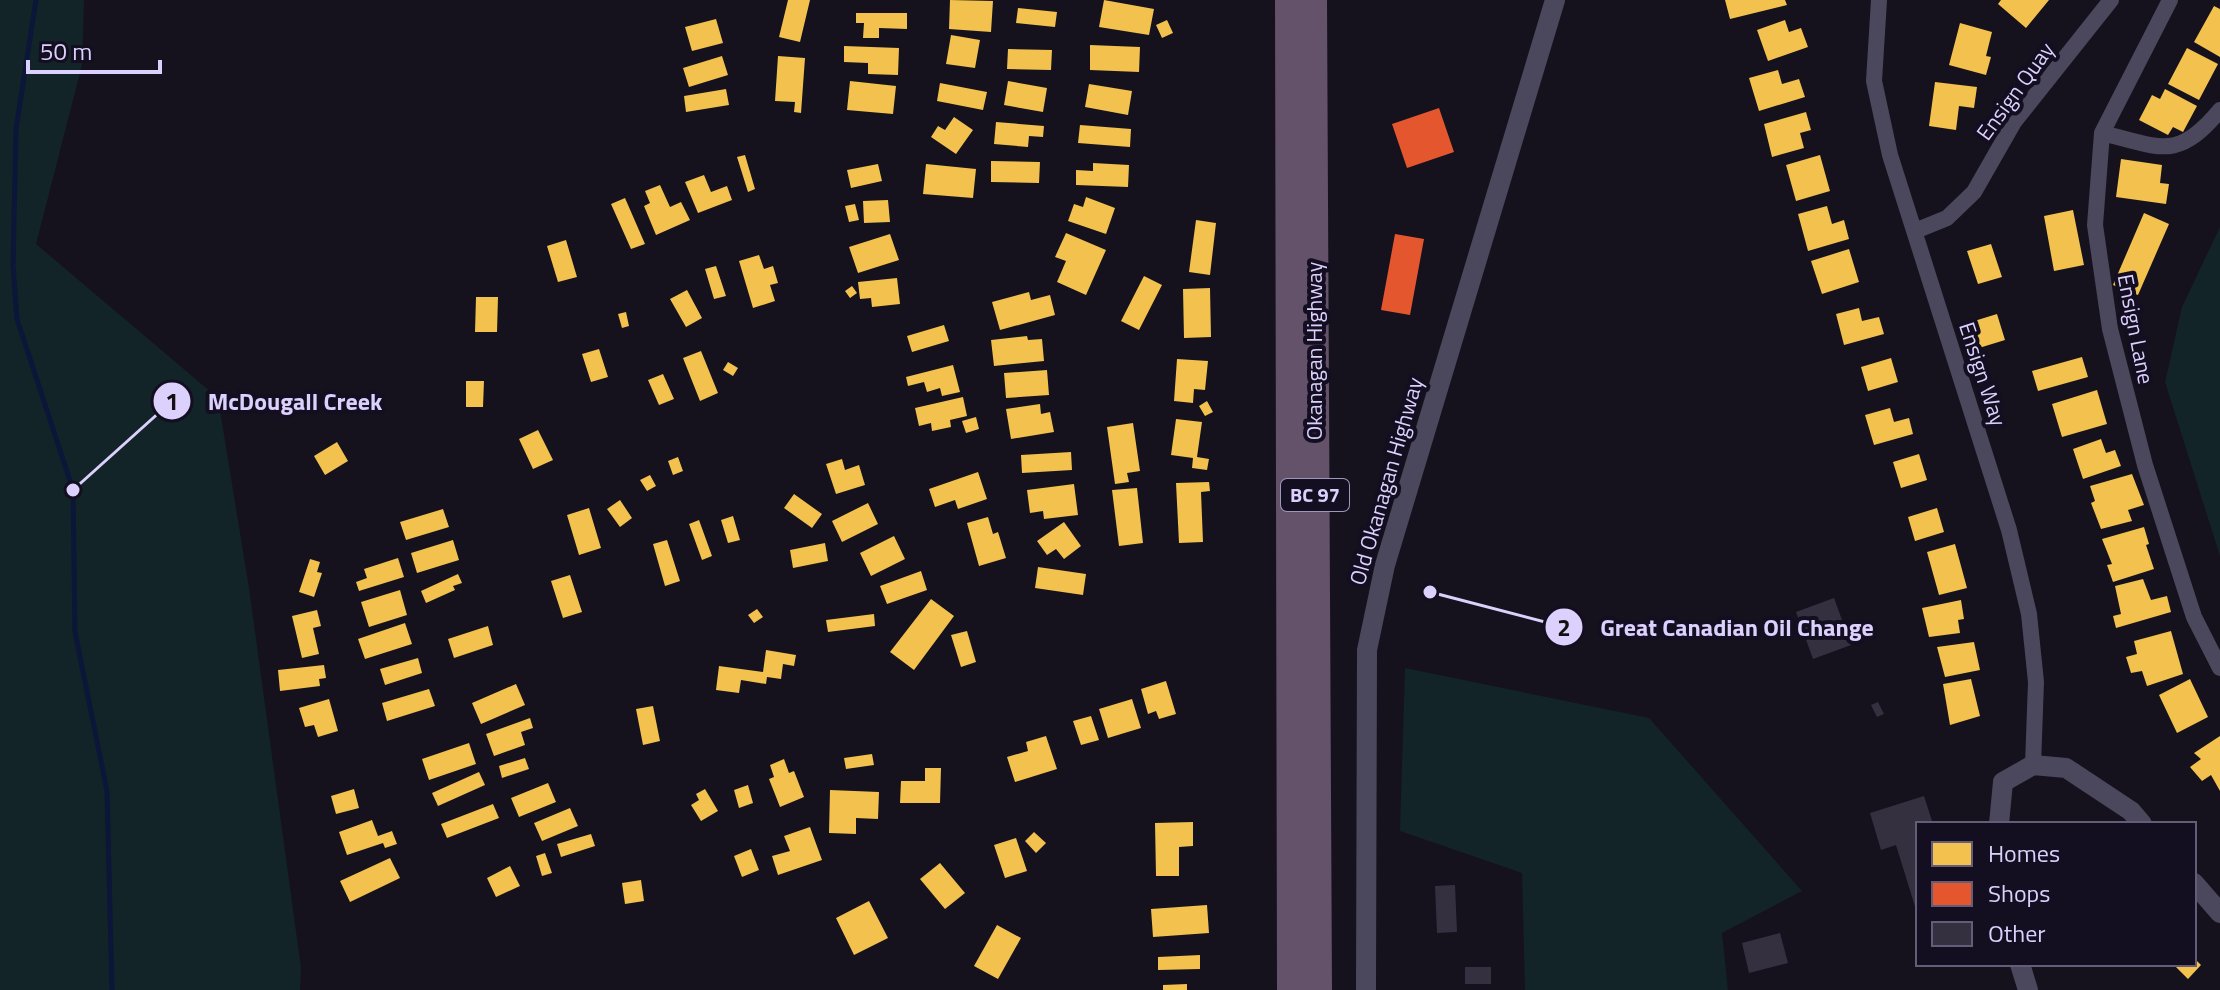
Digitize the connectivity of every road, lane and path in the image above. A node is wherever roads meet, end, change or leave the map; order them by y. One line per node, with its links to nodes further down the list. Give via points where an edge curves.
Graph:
1 (1289, 0): 17 (highway, Okanagan Highway / BC 97)
2 (1313, 0): 18 (highway, Okanagan Highway / BC 97)
3 (1555, 0): 19 (street, Old Okanagan Highway, via 1385,565 1367,650)
4 (1879, 0): 9 (street, Ensign Way, via 1874,81 1890,155)
5 (2111, 0): 9 (street, Ensign Quay, via 2014,122 1974,192 1947,218)
6 (2170, 0): 8 (street, Ensign Lane)
7 (2220, 110): 8 (street, via 2189,141 2168,148)
8 (2102, 133): 10 (street, Ensign Lane, via 2095,225 2110,329 2194,617)
9 (1915, 231): 11 (street, Ensign Way, via 2009,530 2029,614 2036,682)
10 (2220, 668)
11 (2033, 765): 12 (street, via 2003,782); 13 (street, via 2066,768)
12 (1999, 822)
13 (2140, 822)
14 (2196, 885): 15 (street)
15 (2220, 913)
16 (2021, 966): 20 (street)
17 (1291, 990)
18 (1318, 990)
19 (1366, 990)
20 (2028, 990)

